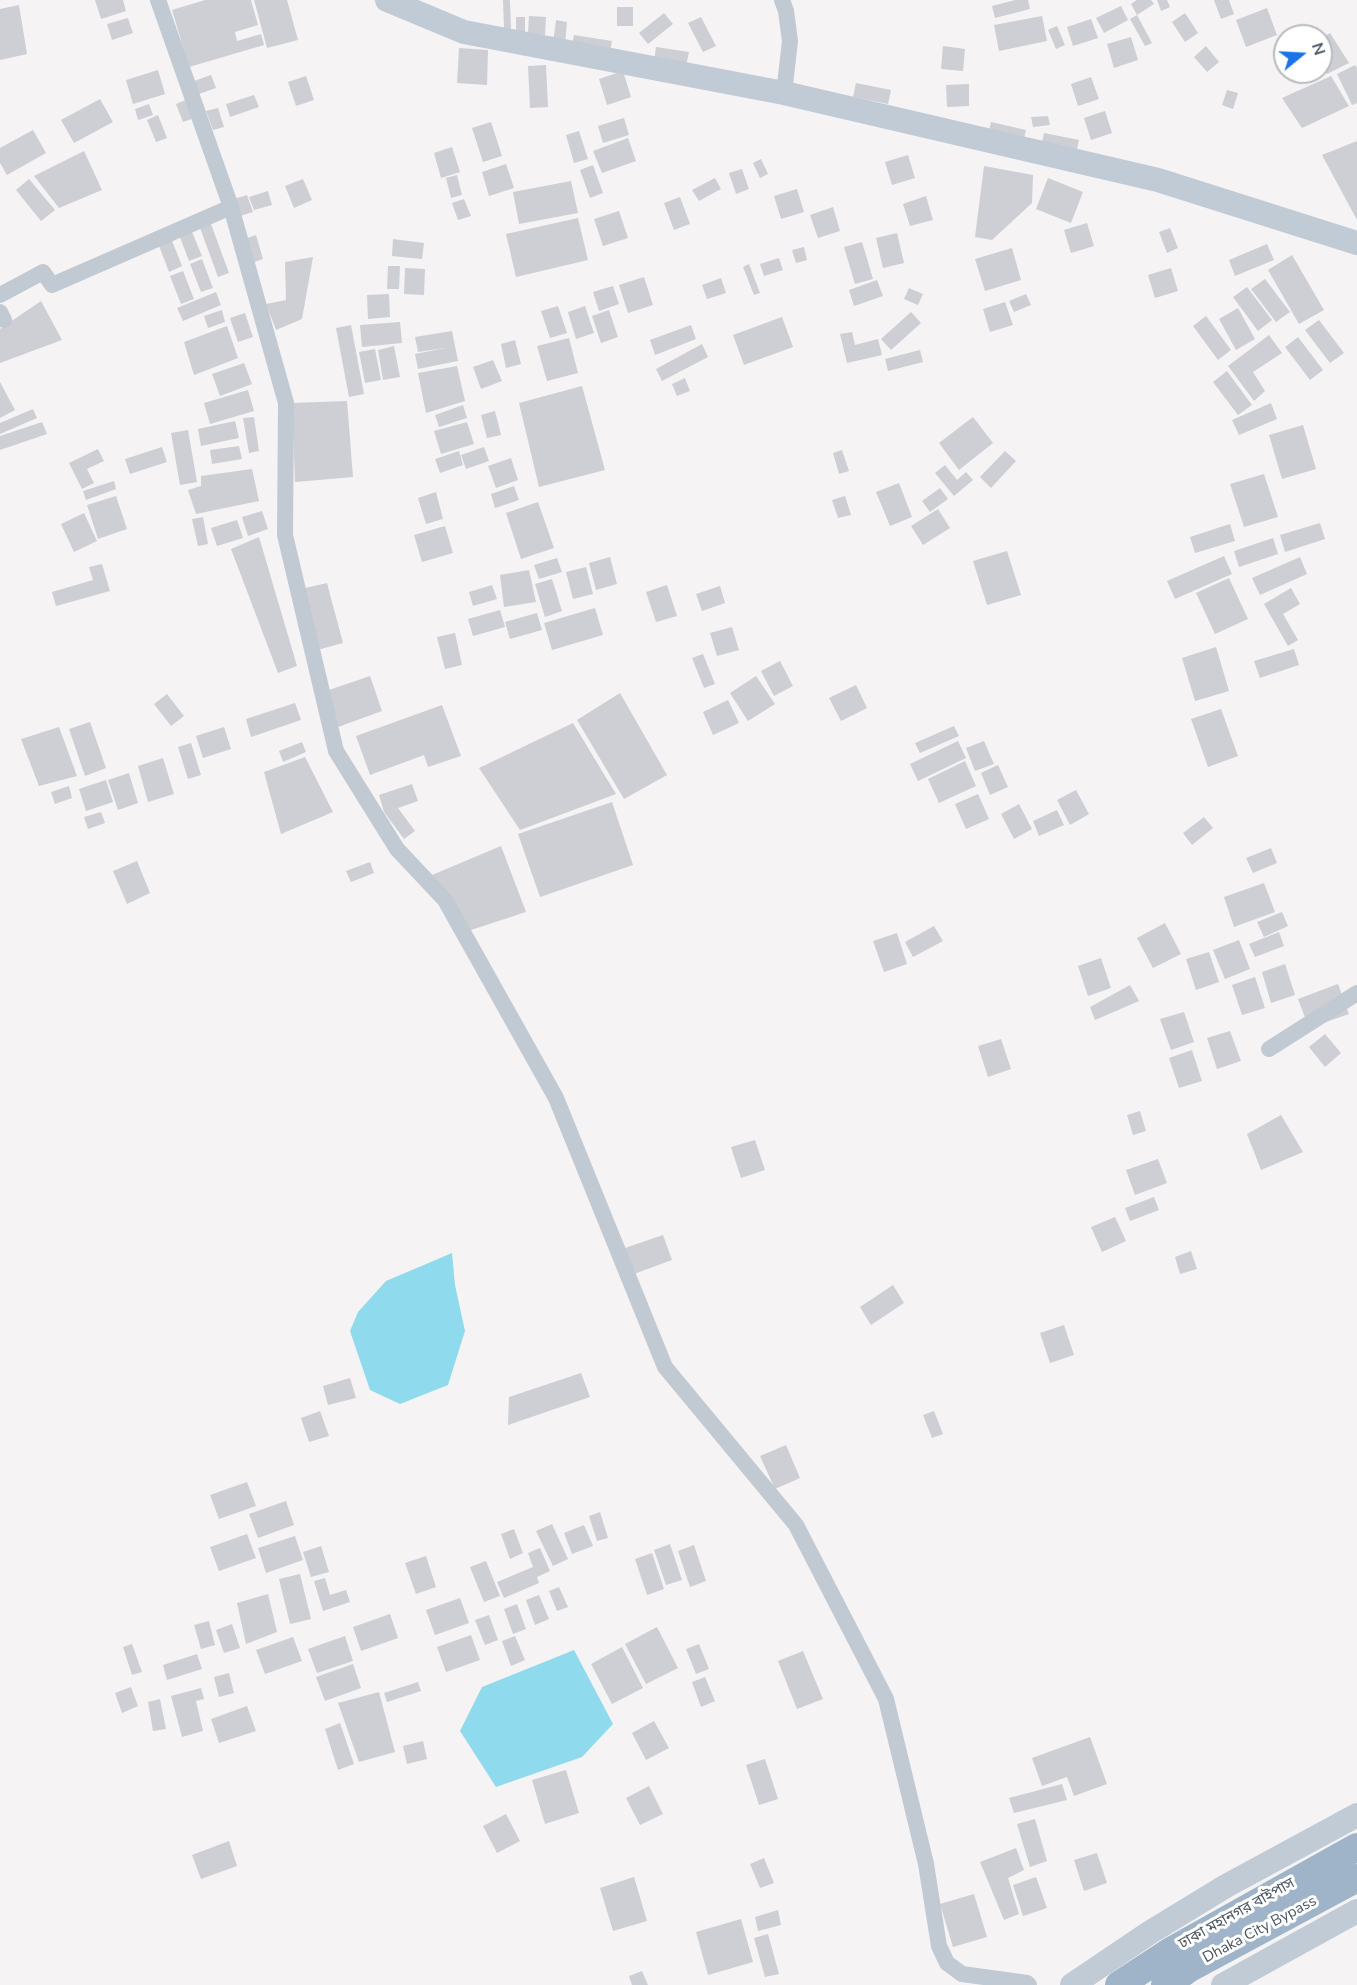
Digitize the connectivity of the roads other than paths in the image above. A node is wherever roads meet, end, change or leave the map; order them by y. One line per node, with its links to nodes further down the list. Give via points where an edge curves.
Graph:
1 (158, 0): 5 (street)
2 (387, 0): 4 (main road, via 464,32)
3 (782, 0): 4 (street, via 790,41)
4 (784, 93): 6 (main road, via 1158,180)
5 (231, 207): 7 (street, via 52,285 42,272); 14 (street, via 286,403 285,536 336,751 397,849 445,900 556,1098 665,1367 796,1524 886,1699 926,1864 939,1946 947,1963 962,1974)
6 (1357, 243)
7 (0, 295)
8 (1357, 993): 9 (street)
9 (1269, 1049)
10 (1357, 1815): 15 (main road, via 1227,1886)
11 (1357, 1847): 16 (highway, ঢাকা মহানগর বাইপাস, via 1209,1929)
12 (1357, 1878): 17 (highway, Dhaka City Bypass)
13 (1357, 1911): 18 (main road)
14 (1029, 1985)
15 (1072, 1985)
16 (1119, 1985)
17 (1165, 1985)
18 (1222, 1985)

